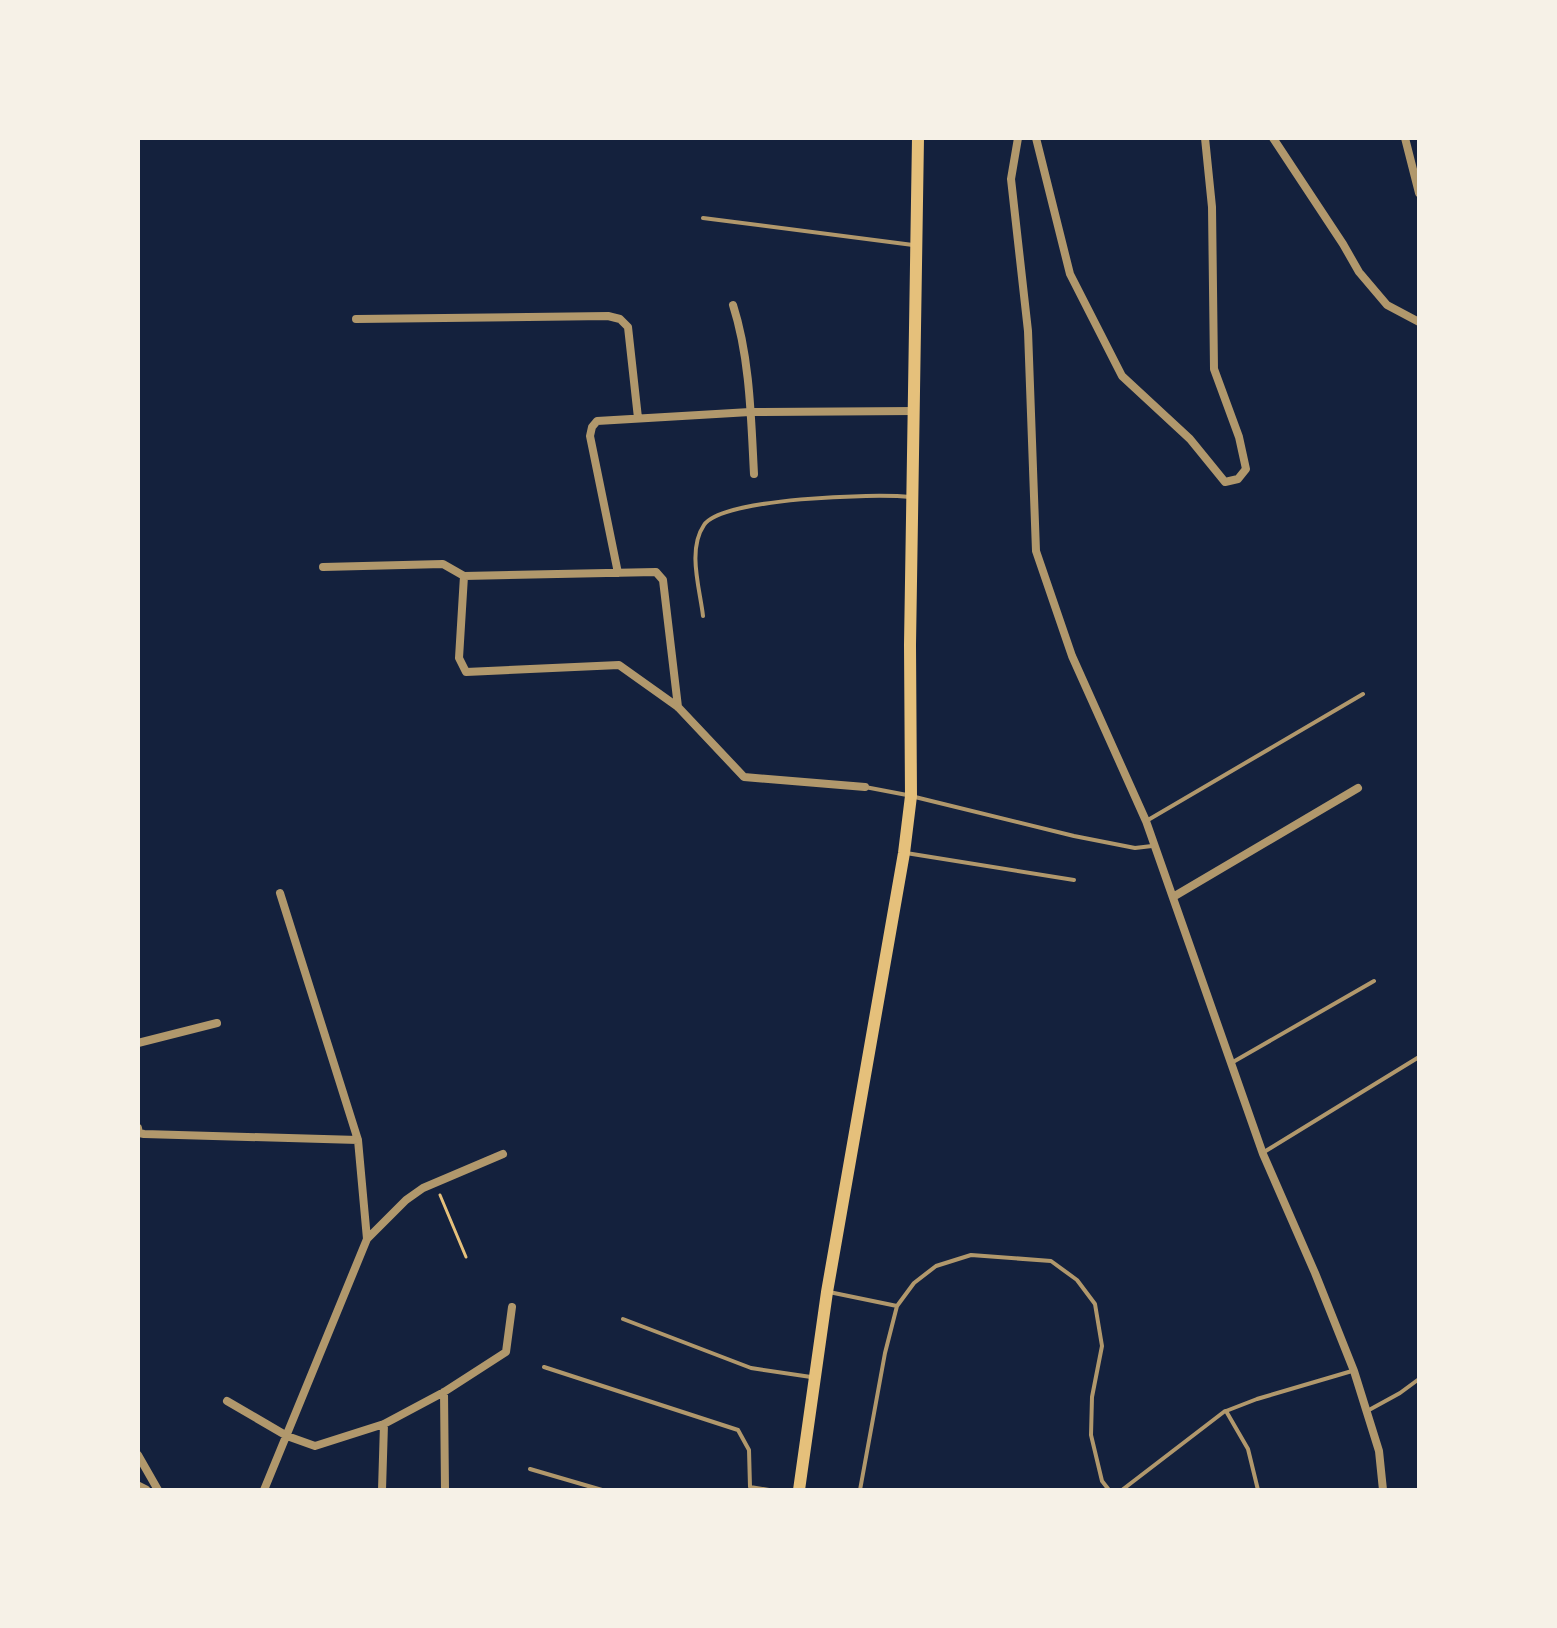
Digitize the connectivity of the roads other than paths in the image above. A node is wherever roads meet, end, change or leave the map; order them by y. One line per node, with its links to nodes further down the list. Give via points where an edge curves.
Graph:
1 (918, 138): 9 (main road)
2 (1018, 138): 27 (street, via 1011,179 1028,331 1036,551 1072,656)
3 (1036, 138): 4 (street, via 1070,274 1122,376 1190,439 1225,482 1238,479 1246,469 1214,369 1212,207)
4 (1205, 138)
5 (1273, 138): 12 (street, via 1359,272 1387,305)
6 (1405, 138): 7 (street)
7 (1419, 193)
8 (703, 218): 9 (lane)
9 (916, 246): 13 (main road)
10 (733, 305): 14 (street)
11 (356, 319): 15 (street, via 620,319 628,327)
12 (1419, 322)
13 (914, 411): 14 (street); 17 (main road)
14 (750, 412): 15 (street); 16 (street)
15 (638, 418): 19 (street, via 597,421 590,436)
16 (754, 474)
17 (912, 497): 21 (lane, via 845,496 721,512 704,523 695,547); 26 (main road)
18 (323, 567): 20 (street, via 443,564)
19 (618, 573): 20 (street); 23 (street, via 661,575)
20 (464, 576): 23 (street, via 459,658 466,672 619,665)
21 (703, 616)
22 (1363, 694): 27 (lane)
23 (678, 707): 24 (street, via 744,777)
24 (865, 787): 26 (lane)
25 (1358, 788): 32 (street)
26 (911, 796): 28 (lane, via 1074,836 1135,848); 29 (main road)
27 (1146, 821): 28 (street)
28 (1155, 845): 32 (street)
29 (904, 853): 30 (lane); 43 (main road)
30 (1074, 880)
31 (280, 893): 39 (street)
32 (1173, 897): 37 (street)
33 (1374, 981): 37 (lane)
34 (217, 1023): 35 (street)
35 (138, 1043)
36 (1419, 1057): 41 (lane)
37 (1231, 1063): 41 (street)
38 (138, 1128): 39 (street, via 144,1134)
39 (358, 1140): 42 (street)
40 (503, 1154): 42 (street, via 434,1182 406,1200)
41 (1263, 1154): 48 (street)
42 (367, 1239): 56 (street)
43 (827, 1292): 44 (lane); 49 (main road)
44 (897, 1306): 69 (lane); 70 (lane, via 936,1266 971,1255 1051,1261 1077,1280 1095,1304 1102,1346 1091,1435)
45 (512, 1307): 51 (street, via 506,1352)
46 (623, 1319): 49 (lane, via 751,1368)
47 (544, 1367): 60 (lane, via 738,1430 749,1450)
48 (1354, 1371): 53 (lane); 54 (street)
49 (815, 1378): 68 (main road)
50 (1419, 1379): 54 (lane)
51 (444, 1392): 55 (street); 65 (street)
52 (227, 1401): 56 (street)
53 (1226, 1411): 71 (lane); 72 (lane, via 1248,1449)
54 (1366, 1411): 73 (street, via 1379,1451)
55 (384, 1424): 56 (street, via 315,1446); 64 (street)
56 (287, 1436): 63 (street)
57 (138, 1455): 62 (street)
58 (530, 1469): 66 (lane)
59 (138, 1486): 61 (street)
60 (749, 1488): 67 (lane)
61 (146, 1490)
62 (158, 1490)
63 (264, 1490)
64 (382, 1490)
65 (445, 1490)
66 (602, 1490)
67 (769, 1490)
68 (799, 1490)
69 (860, 1490)
70 (1109, 1490)
71 (1122, 1490)
72 (1258, 1490)
73 (1383, 1490)

